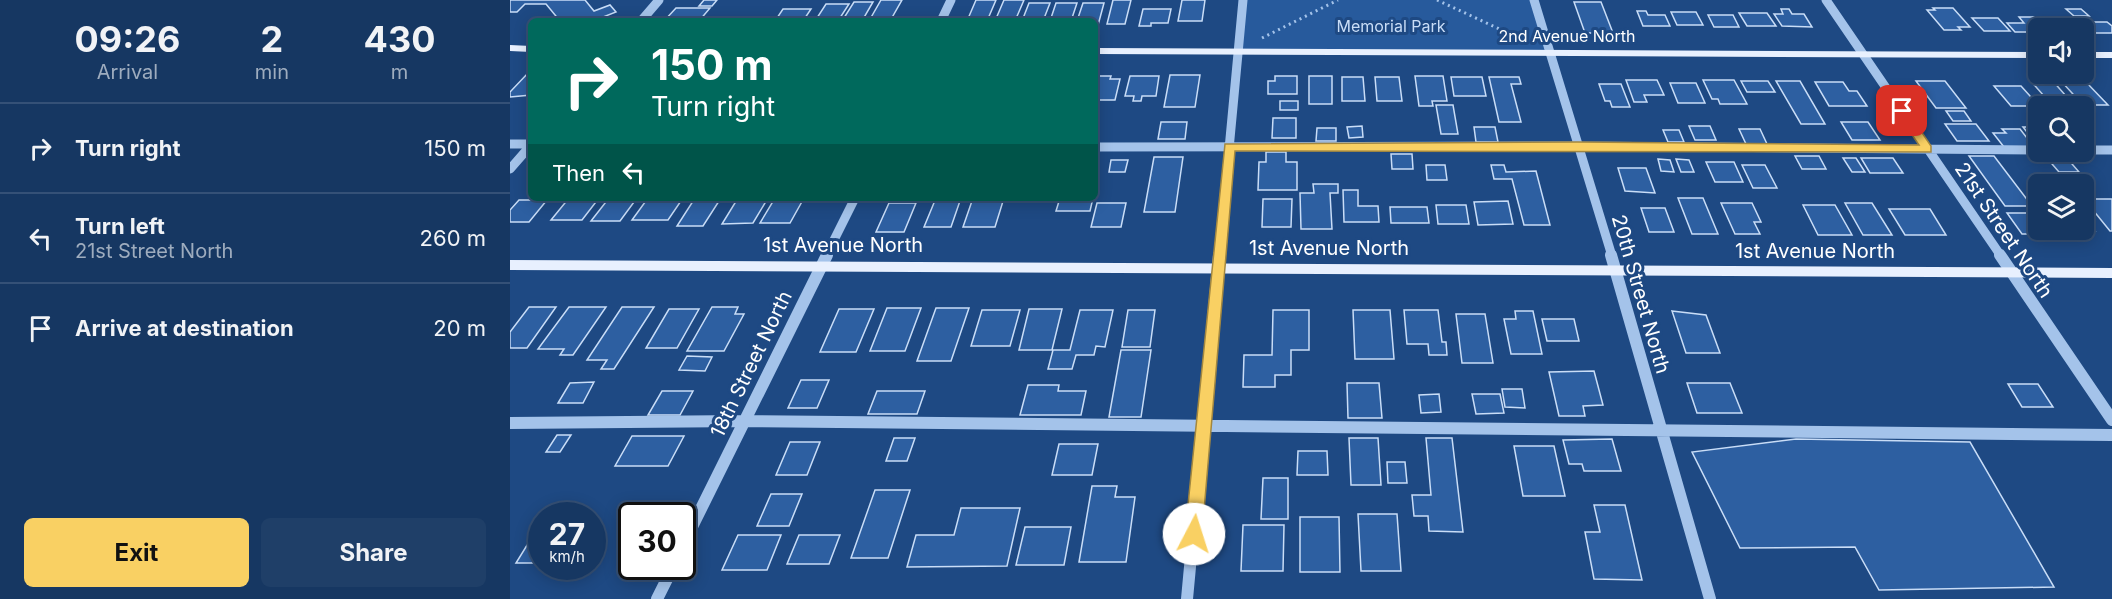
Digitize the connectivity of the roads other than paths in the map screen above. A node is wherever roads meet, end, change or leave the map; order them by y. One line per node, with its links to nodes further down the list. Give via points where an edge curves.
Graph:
1 (659, 0): 6 (street)
2 (951, 0): 7 (street)
3 (1243, 0): 11 (street)
4 (1534, 0): 12 (street, 20th Street North)
5 (1826, 0): 13 (street, 21st Street North)
6 (643, 18)
7 (942, 18)
8 (510, 48): 9 (main road)
9 (528, 49)
10 (1098, 51): 11 (main road, 2nd Avenue North)
11 (1238, 51): 12 (main road, 2nd Avenue North); 21 (street)
12 (1549, 52): 13 (main road, 2nd Avenue North); 19 (street, 20th Street North)
13 (1864, 54): 14 (main road, 2nd Avenue North); 23 (street, 21st Street North)
14 (2028, 55)
15 (2094, 55): 16 (main road)
16 (2112, 55)
17 (510, 144): 18 (street)
18 (528, 145)
19 (1577, 146): 21 (street); 23 (street); 32 (street, 20th Street North)
20 (1098, 147): 21 (street)
21 (1229, 147): 31 (street)
22 (528, 148): 27 (street)
23 (1927, 149): 24 (street); 33 (street, 21st Street North)
24 (2028, 150)
25 (2094, 150): 26 (street)
26 (2112, 150)
27 (510, 169)
28 (854, 201): 30 (street, 18th Street North)
29 (510, 265): 30 (main road, 1st Avenue North)
30 (822, 266): 31 (main road, 1st Avenue North); 36 (street, 18th Street North)
31 (1219, 268): 32 (main road, 1st Avenue North); 38 (street)
32 (1616, 271): 33 (main road, 1st Avenue North); 39 (street, 20th Street North)
33 (2010, 272): 34 (main road, 1st Avenue North); 35 (street, 21st Street North)
34 (2112, 273)
35 (2112, 420)
36 (745, 422): 37 (street); 38 (street); 41 (street, 18th Street North)
37 (510, 423)
38 (1204, 425): 39 (street); 44 (street)
39 (1662, 431): 40 (street); 45 (street, 20th Street North)
40 (2112, 435)
41 (696, 519)
42 (666, 580): 43 (street)
43 (657, 599)
44 (1187, 599)
45 (1710, 599)

